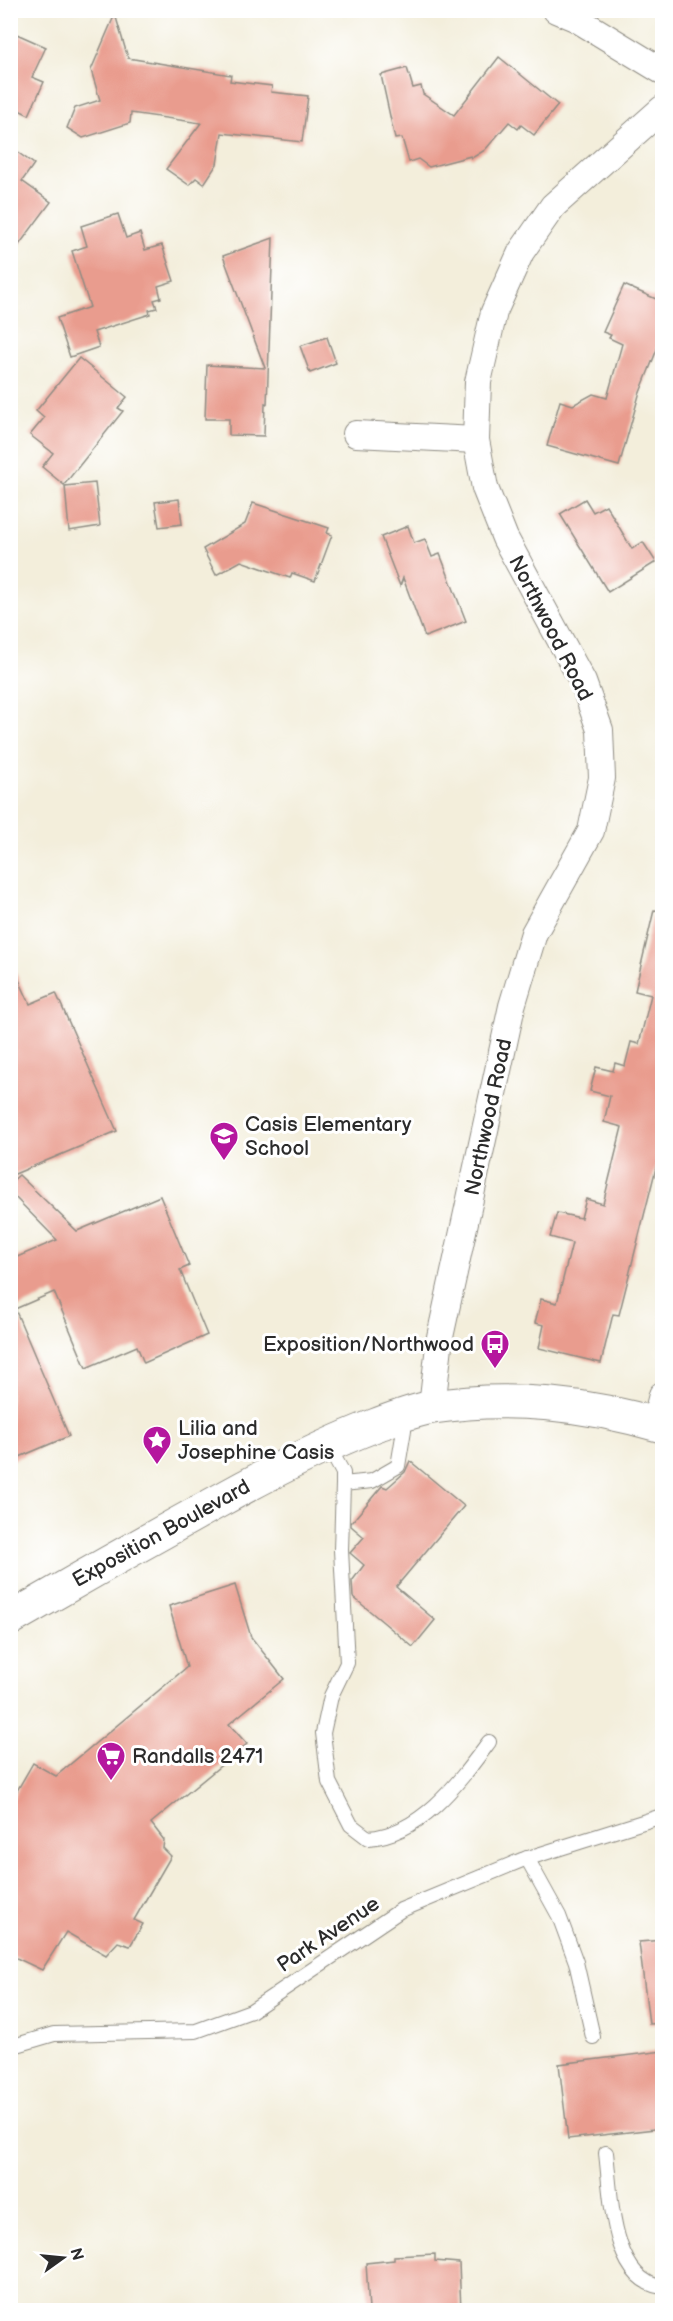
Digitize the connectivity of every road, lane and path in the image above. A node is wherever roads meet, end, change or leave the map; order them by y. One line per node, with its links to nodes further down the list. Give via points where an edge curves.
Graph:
1 (556, 10): 2 (street)
2 (663, 71)
3 (663, 109): 5 (street, Northwood Road, via 552,206 521,252 494,312 478,382)
4 (356, 434): 5 (street)
5 (476, 440): 6 (street, Northwood Road, via 485,488 504,538 583,681 600,730 602,778 591,831 534,933 512,1006 440,1337)
6 (432, 1407): 7 (street, Exposition Boulevard, via 496,1401); 8 (street, Exposition Boulevard)
7 (660, 1415)
8 (400, 1416): 9 (street, Exposition Boulevard); 10 (lane, via 404,1430 398,1466 372,1481)
9 (327, 1444): 10 (lane, via 343,1473); 11 (street, Exposition Boulevard, via 124,1552)
10 (343, 1484): 12 (lane, via 341,1550 347,1663 331,1696 323,1733 329,1782 351,1825 368,1838 388,1837 409,1827 467,1772)
11 (10, 1619)
12 (489, 1742)
13 (663, 1816): 14 (lane, Park Avenue)
14 (527, 1858): 15 (lane, via 559,1916 576,1962); 16 (lane, Park Avenue, via 401,1910 251,2011 196,2031 54,2034)
15 (592, 2037)
16 (10, 2047)
17 (606, 2153): 18 (lane, via 616,2236 633,2269 650,2286)
18 (663, 2287)

